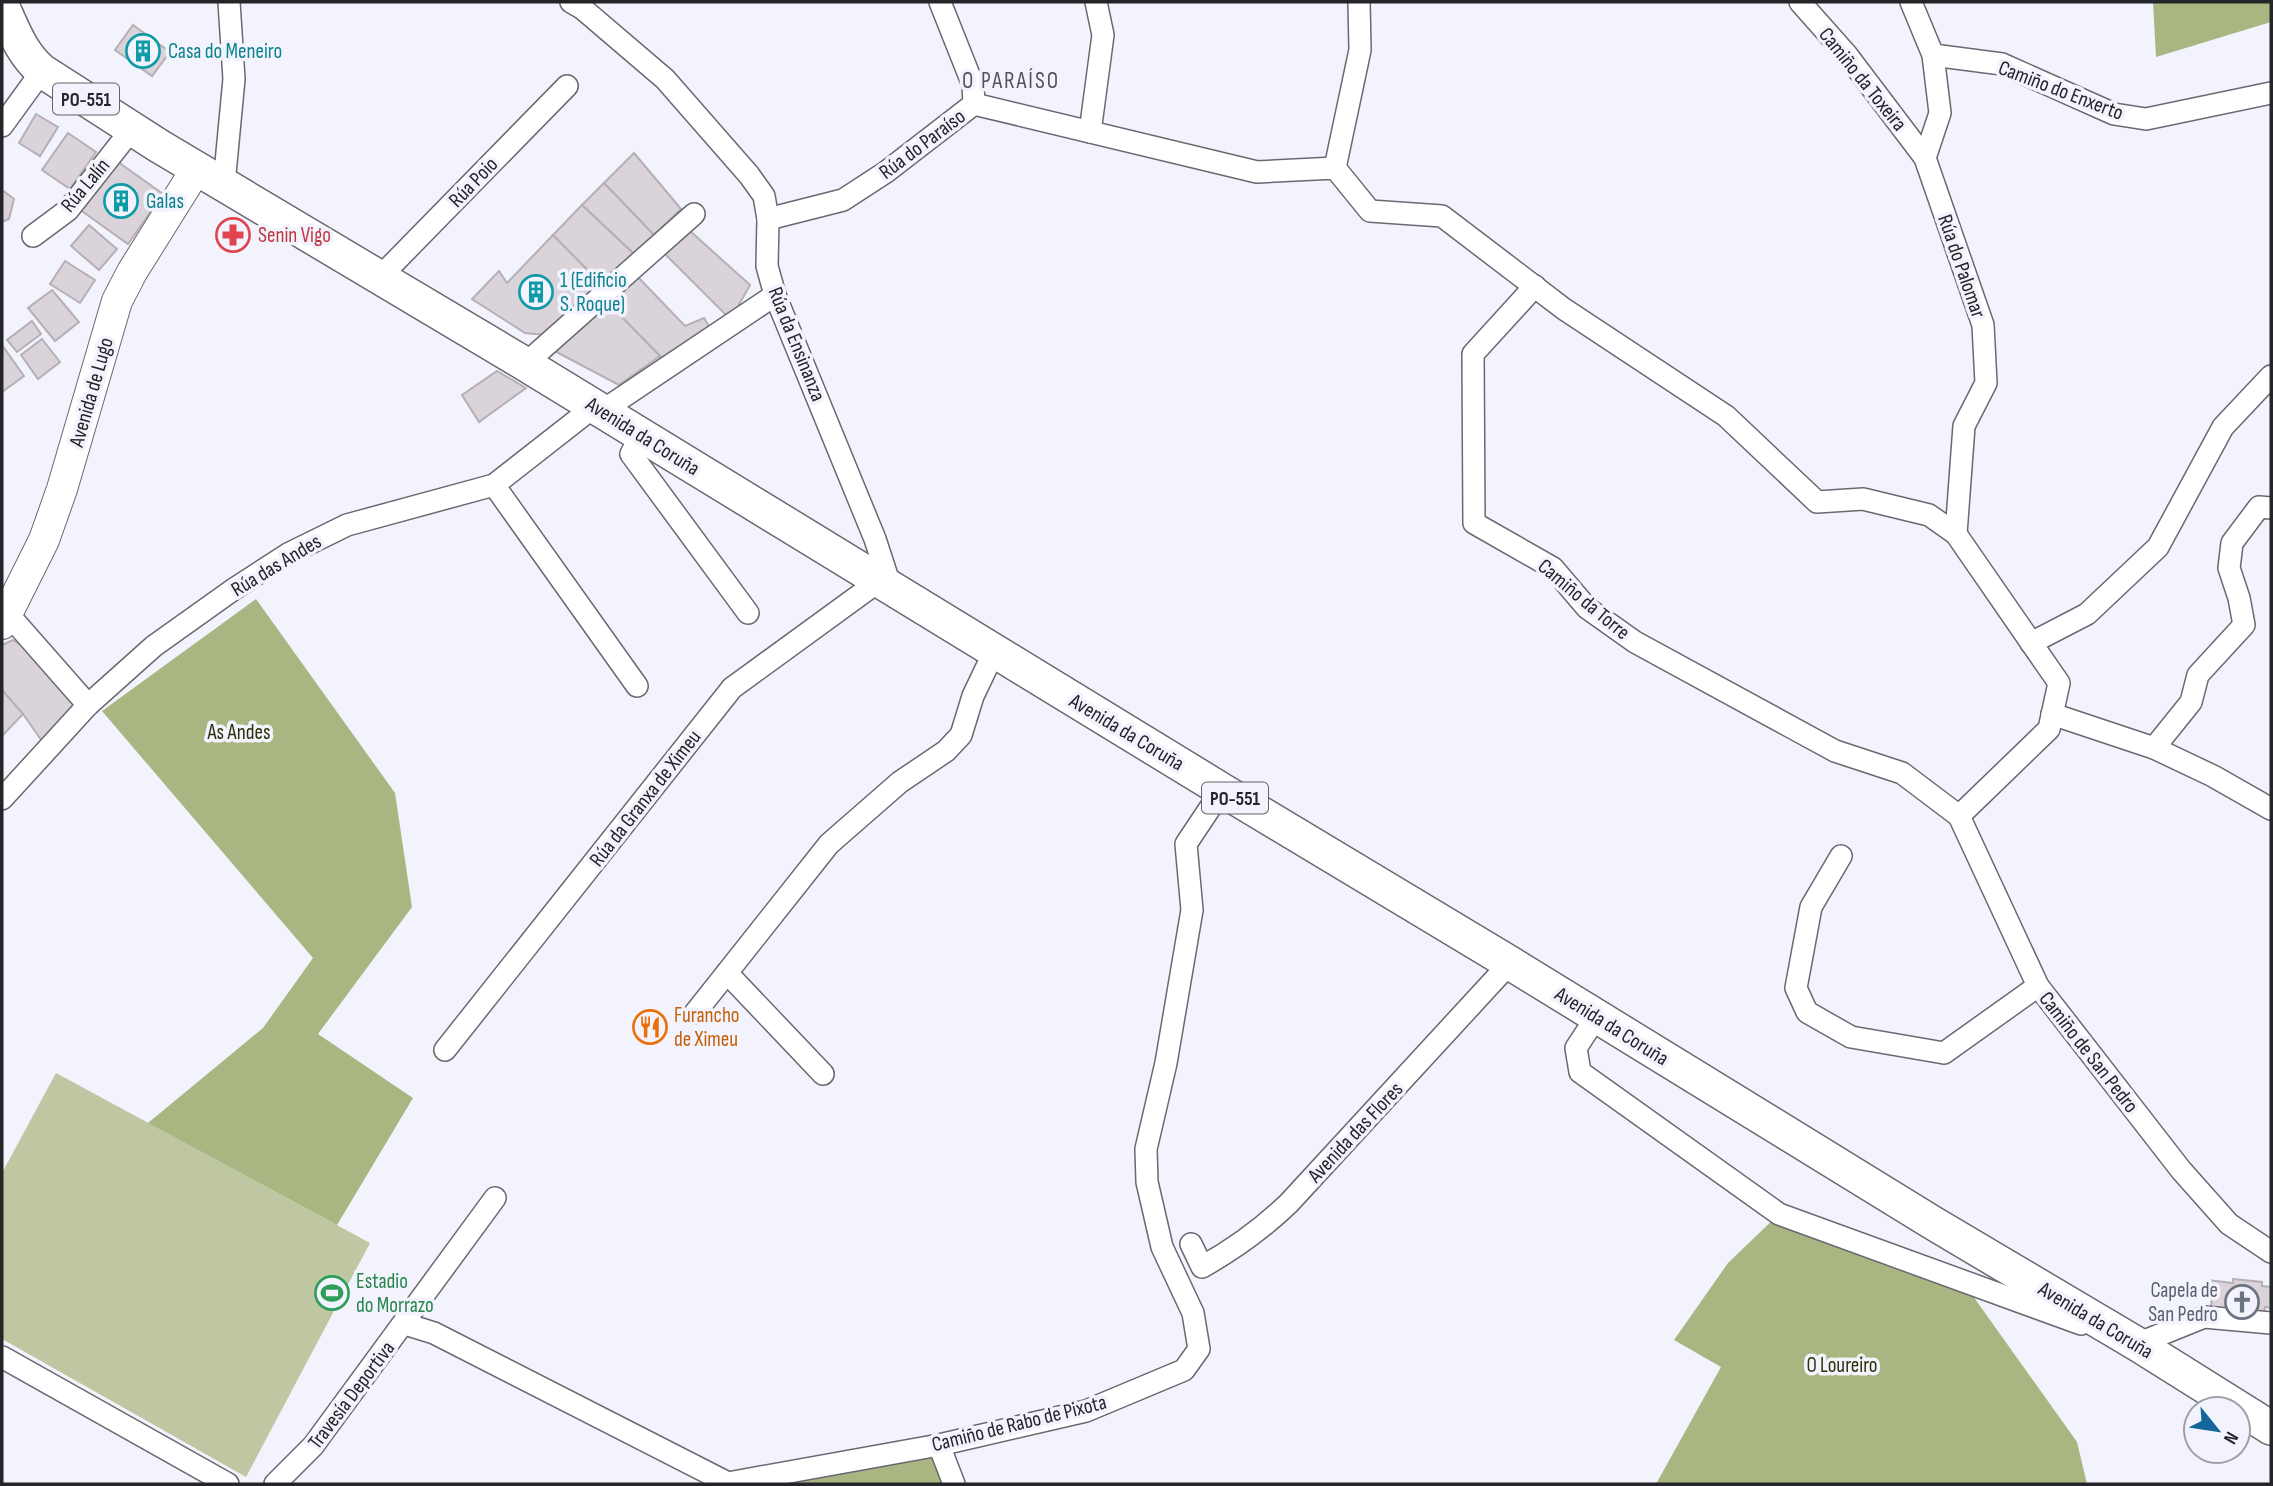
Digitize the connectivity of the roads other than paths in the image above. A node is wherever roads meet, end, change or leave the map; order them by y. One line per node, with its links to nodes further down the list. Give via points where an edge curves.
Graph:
1 (229, 2): 20 (street, via 234,79)
2 (571, 2): 22 (street, Rúa da Ensinanza, via 665,79 764,195)
3 (940, 2): 14 (street, Rúa do Paraíso, via 973,85)
4 (1096, 2): 17 (street, via 1102,34)
5 (1359, 2): 19 (street, via 1360,50)
6 (1800, 2): 18 (street, Camiño da Toxeira, via 1847,55)
7 (1911, 2): 10 (street)
8 (2, 5): 11 (main road, PO-551, via 19,44)
9 (2, 45): 11 (street)
10 (1933, 55): 13 (street, Camiño do Enxerto, via 2002,64 2114,114 2146,119); 18 (street, via 1940,113)
11 (36, 67): 15 (street); 16 (main road, PO-551)
12 (567, 86): 24 (street, Rúa Poio)
13 (2271, 93)
14 (974, 104): 17 (street); 22 (street, Rúa do Paraíso, via 843,200)
15 (2, 126)
16 (132, 129): 20 (main road, PO-551); 23 (street, Rúa Lalín, via 68,210)
17 (1090, 132): 19 (street, via 1257,172)
18 (1925, 158): 33 (street, Rúa do Palomar, via 1983,325 1986,383 1964,426)
19 (1335, 168): 25 (street, via 1370,211 1442,216)
20 (211, 176): 24 (main road, Avenida da Coruña / PO-551); 36 (street, Avenida de Lugo, via 132,272 117,301 44,540)
21 (694, 214): 27 (street)
22 (768, 219): 26 (street, Rúa da Ensinanza, via 767,266)
23 (33, 236)
24 (379, 278): 27 (main road, Avenida da Coruña / PO-551)
25 (1535, 286): 33 (street, via 1726,416 1817,502 1863,499 1929,515); 46 (street, Camiño da Torre, via 1473,354 1474,523 1553,568 1587,608 1635,642 1836,751 1902,773)
26 (775, 295): 29 (street, Rúa das Andes); 34 (street, Rúa da Ensinanza, via 875,539)
27 (525, 364): 29 (main road, Avenida da Coruña / PO-551)
28 (2271, 376): 37 (street, via 2223,427 2158,547 2088,614)
29 (598, 408): 30 (main road, Avenida da Coruña / PO-551); 31 (street, Rúa das Andes)
30 (641, 435): 34 (main road, Avenida da Coruña / PO-551); 35 (street, via 631,454)
31 (494, 485): 39 (street); 40 (street, Rúa das Andes, via 346,525 288,554 154,646)
32 (2271, 508): 42 (street, via 2259,507 2232,543 2229,568 2244,625 2198,675 2191,702)
33 (1956, 534): 37 (street)
34 (885, 585): 38 (main road, Avenida da Coruña / PO-551); 53 (street, Rúa da Granxa de Ximeu, via 732,688)
35 (748, 613)
36 (5, 619): 40 (street)
37 (2031, 643): 41 (street, via 2059,683)
38 (994, 652): 43 (main road, Avenida da Coruña / PO-551); 49 (street, via 961,735 829,844)
39 (637, 686)
40 (88, 705): 44 (street, Rúa das Andes)
41 (2052, 714): 42 (street); 46 (street, via 2049,729)
42 (2154, 748): 45 (street)
43 (1222, 790): 48 (main road, Avenida da Coruña / PO-551); 63 (street, Camiño de Rabo de Pixota, via 1186,844 1192,910 1146,1149 1147,1182 1162,1247 1193,1313 1199,1349 1184,1370 1086,1411)
44 (2, 799)
45 (2271, 810)
46 (1959, 816): 50 (street, Camiño de San Pedro)
47 (1841, 856): 50 (street, via 1811,907 1796,988 1807,1012 1851,1037 1944,1053)
48 (1510, 963): 52 (main road, Avenida da Coruña / PO-551); 56 (street, Avenida das Flores, via 1264,1227 1202,1267)
49 (727, 972): 51 (street); 54 (street)
50 (2038, 986): 57 (street, Camiño de San Pedro, via 2181,1170 2229,1224)
51 (695, 1013)
52 (1597, 1016): 60 (main road, Avenida da Coruña / PO-551); 60 (street, via 1576,1048 1580,1072 1779,1214)
53 (445, 1050)
54 (823, 1074)
55 (495, 1198): 59 (street, Travesía Deportiva)
56 (1191, 1244)
57 (2271, 1252)
58 (2271, 1323): 60 (street, via 2204,1317)
59 (405, 1324): 64 (street, Camiño de Rabo de Pixota, via 434,1333); 66 (street, Travesía Deportiva, via 313,1446)
60 (2137, 1344): 62 (main road, Avenida da Coruña / PO-551)
61 (2, 1357): 65 (street)
62 (2271, 1428)
63 (939, 1445): 64 (street, Camiño de Rabo de Pixota, via 728,1483); 67 (street)
64 (708, 1479)
65 (228, 1484)
66 (275, 1484)
67 (954, 1484)

